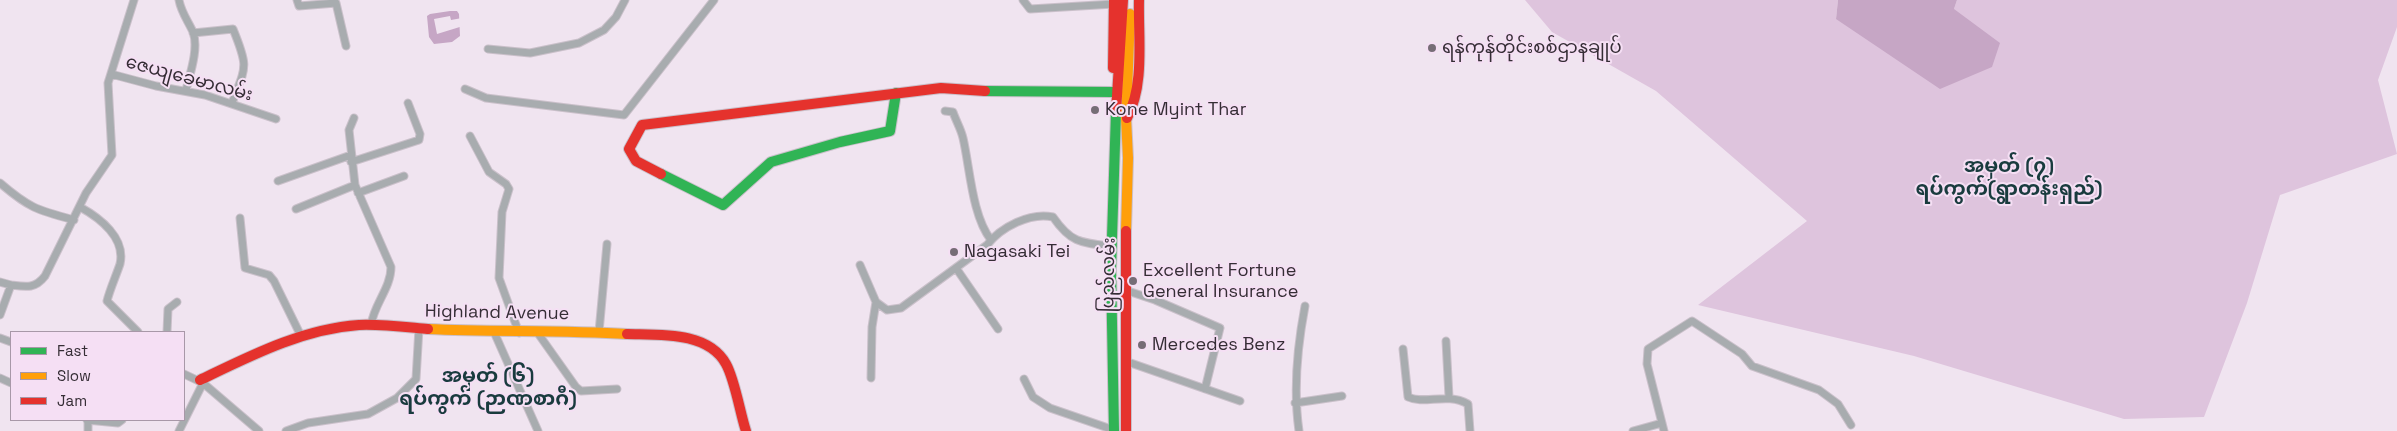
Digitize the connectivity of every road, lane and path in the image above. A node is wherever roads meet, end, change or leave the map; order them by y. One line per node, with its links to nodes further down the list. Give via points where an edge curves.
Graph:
1 (134, 0): 14 (street, ဇေယျခေမာလမ်း)
2 (179, 0): 11 (street)
3 (297, 0): 12 (street, via 299,6 336,3)
4 (625, 0): 13 (street, via 604,30 579,43 530,53)
5 (714, 0): 15 (street, via 624,114 486,98)
6 (1023, 0): 10 (street, via 1030,9)
7 (1131, 0): 24 (main road, ပြည်လမ်း)
8 (1139, 0): 24 (main road, ပြည်လမ်း, via 1135,94 1132,112)
9 (1117, 1): 10 (street); 17 (main road, ပြည်လမ်း); 24 (main road, ပြည်လမ်း)
10 (1071, 3)
11 (193, 33): 16 (street); 20 (street, via 233,30 245,57 245,69)
12 (346, 46)
13 (488, 49)
14 (112, 74): 16 (street, ဇေယျခေမာလမ်း); 32 (street, via 108,82 112,155)
15 (465, 89)
16 (186, 90): 20 (street, ဇေယျခေမာလမ်း)
17 (1114, 92): 18 (main road, via 1003,92 941,88); 24 (main road, ပြည်လမ်း)
18 (896, 93): 18 (main road, via 890,131 771,162 762,167 735,198 723,205 636,161 628,149 642,125)
19 (408, 102): 26 (street, via 420,134 419,140)
20 (232, 103): 23 (street, ဇေယျခေမာလမ်း)
21 (945, 112): 36 (street, via 953,112 963,135 978,212 985,232)
22 (354, 118): 26 (street, via 349,130)
23 (276, 119)
24 (1121, 119): 38 (main road, ပြည်လမ်း, via 1112,157); 43 (main road, ပြည်လမ်း, via 1128,158)
25 (470, 136): 56 (street, via 489,172 509,189 502,212 499,278)
26 (351, 159): 28 (street); 30 (street)
27 (404, 176): 31 (street)
28 (278, 181)
29 (0, 183): 35 (street, via 24,204)
30 (355, 186): 31 (street); 33 (street)
31 (358, 194): 48 (street, via 391,267 391,276)
32 (80, 207): 35 (street); 51 (street, via 100,221 119,244 120,263 106,301)
33 (296, 209)
34 (240, 218): 57 (street, via 245,268 269,275 274,281)
35 (74, 220): 42 (street, via 39,284 29,287)
36 (992, 240): 38 (street, via 1024,219 1042,215 1053,217 1078,242); 40 (street)
37 (607, 244): 55 (street)
38 (1111, 246): 77 (main road, ပြည်လမ်း)
39 (860, 265): 45 (street)
40 (956, 268): 45 (street, via 901,308 887,310); 50 (street)
41 (0, 282): 42 (street)
42 (11, 285): 47 (street)
43 (1125, 290): 60 (main road, ပြည်လမ်း); 68 (street, via 1220,328)
44 (177, 302): 52 (street, via 168,309)
45 (876, 302): 63 (street)
46 (1304, 306): 72 (street)
47 (0, 315)
48 (371, 325): 49 (main road, Highland Avenue); 57 (main road, Highland Avenue, via 334,328)
49 (420, 328): 53 (main road, Highland Avenue); 80 (street, via 416,379 397,398 368,414 330,418)
50 (998, 329)
51 (137, 331)
52 (168, 331)
53 (494, 332): 56 (main road, Highland Avenue); 81 (street)
54 (537, 332): 55 (main road, Highland Avenue); 56 (main road, Highland Avenue); 67 (street, via 581,391)
55 (599, 332): 82 (main road, Highland Avenue, via 692,338 713,350 726,364)
56 (519, 333)
57 (301, 336): 65 (main road, Highland Avenue, via 260,351)
58 (1446, 341): 70 (street)
59 (1403, 348): 70 (street, via 1408,397)
60 (1125, 361): 68 (street); 83 (main road, ပြည်လမ်း)
61 (185, 374): 65 (street)
62 (2, 378): 66 (street)
63 (871, 378)
64 (1024, 379): 77 (street, via 1032,397 1050,408)
65 (201, 382): 73 (street); 79 (street)
66 (0, 388)
67 (617, 389)
68 (1205, 389): 71 (street)
69 (1342, 396): 72 (street)
70 (1448, 397): 85 (street, via 1468,404)
71 (1240, 400)
72 (1295, 403): 84 (street)
73 (185, 418)
74 (120, 421): 78 (street)
75 (1851, 425): 76 (street, via 1838,404 1819,390 1752,366 1742,354 1692,322 1648,349 1647,364)
76 (1663, 427): 86 (street)
77 (1114, 430)
78 (118, 431)
79 (259, 431)
80 (286, 431)
81 (538, 431)
82 (746, 431)
83 (1126, 431)
84 (1298, 431)
85 (1470, 431)
86 (1633, 431)

